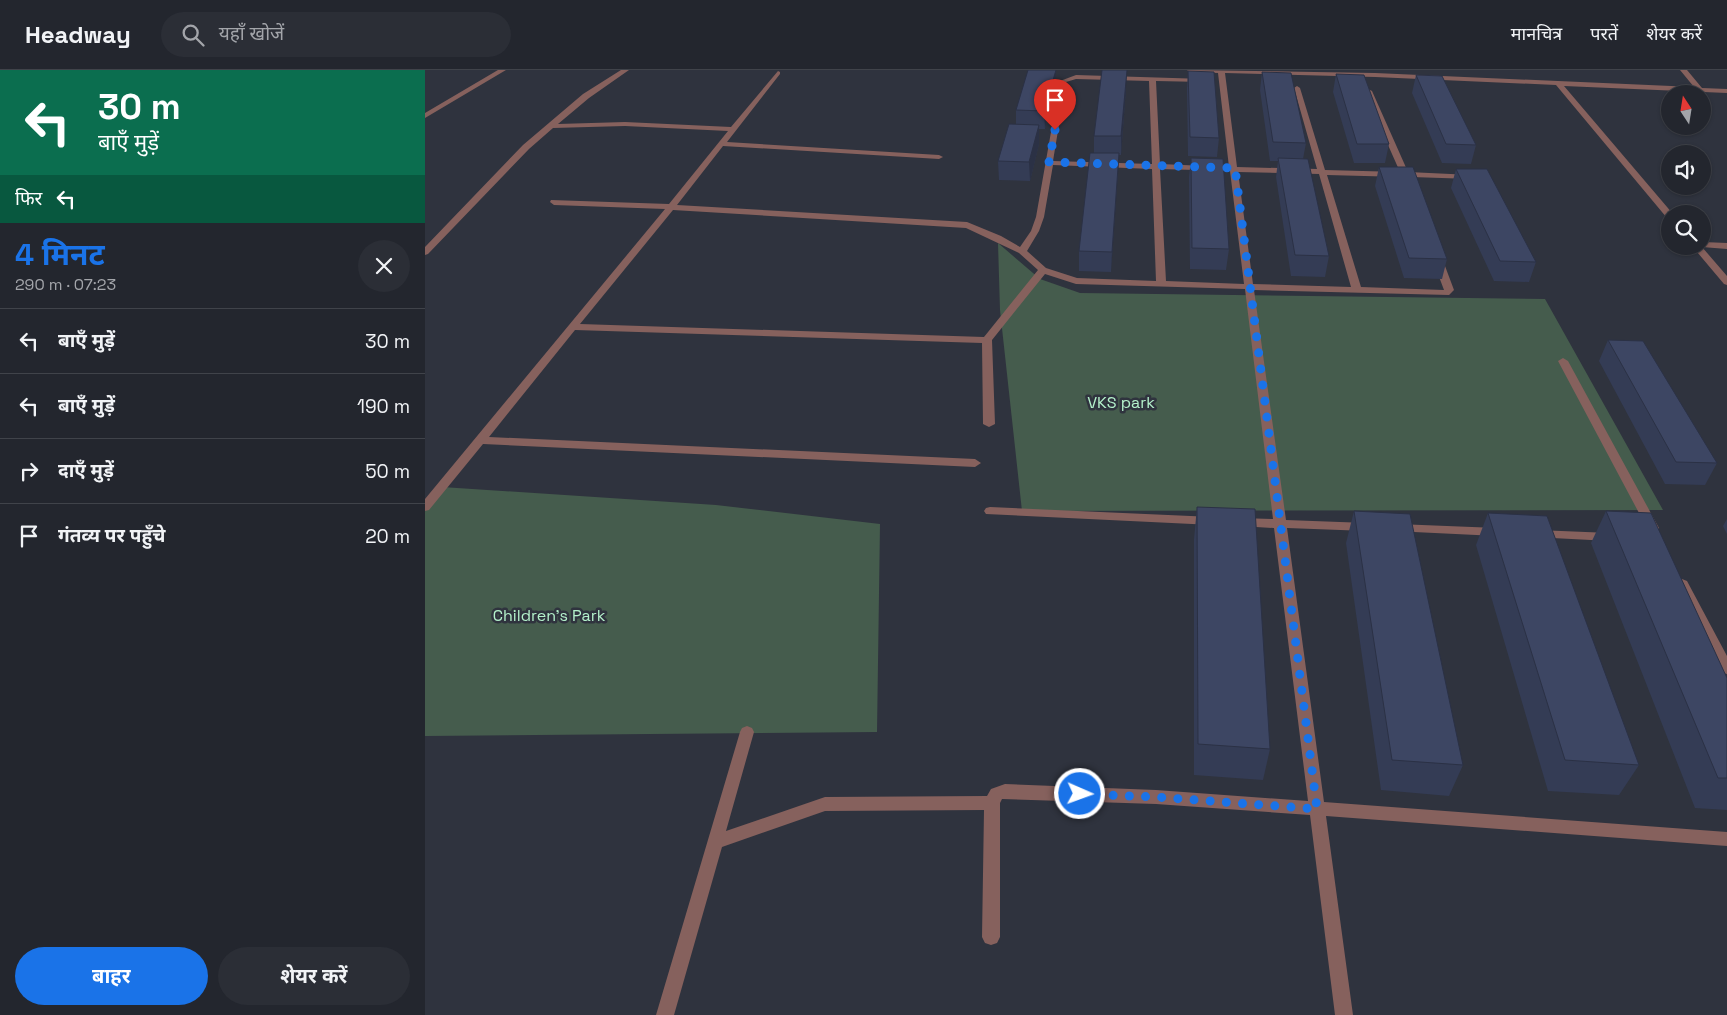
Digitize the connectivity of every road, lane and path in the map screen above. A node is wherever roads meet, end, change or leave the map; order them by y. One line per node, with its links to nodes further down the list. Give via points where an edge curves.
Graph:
1 (503, 70): 18 (street)
2 (626, 70): 19 (street, via 586,96)
3 (1190, 70): 7 (street)
4 (1683, 70): 10 (street)
5 (1351, 72): 7 (street); 9 (street)
6 (778, 73): 20 (street)
7 (1222, 76): 8 (street); 25 (street)
8 (1152, 79): 23 (street, via 1076,77 1063,81); 24 (street)
9 (1559, 84): 12 (street); 31 (street)
10 (1696, 85)
11 (1297, 88): 26 (street)
12 (1661, 88)
13 (1368, 90): 27 (street)
14 (1711, 90): 15 (street)
15 (1717, 90): 16 (street); 17 (street)
16 (1727, 91)
17 (1727, 100)
18 (425, 116)
19 (551, 126): 20 (street, via 625,124); 37 (street, via 526,147)
20 (733, 129): 21 (street)
21 (721, 144): 22 (street); 32 (street)
22 (939, 157)
23 (1049, 162): 24 (street); 36 (street, via 1040,217)
24 (1156, 166): 25 (street); 41 (street)
25 (1235, 168): 26 (street); 42 (street)
26 (1323, 172): 27 (street); 43 (street)
27 (1406, 175): 28 (street); 29 (street)
28 (1477, 177)
29 (1413, 192)
30 (554, 202): 32 (street)
31 (1661, 205)
32 (671, 207): 36 (street, via 967,225); 44 (street)
33 (1711, 245): 35 (street)
34 (1433, 246): 43 (street, via 1449,290 1446,292)
35 (1727, 246)
36 (1022, 251): 39 (street)
37 (425, 252)
38 (1704, 255): 40 (street)
39 (1043, 270): 41 (street, via 1076,281); 45 (street)
40 (1727, 282)
41 (1161, 284): 42 (street)
42 (1250, 286): 43 (street); 52 (street)
43 (1357, 290)
44 (573, 327): 45 (street); 48 (street)
45 (987, 340): 47 (street)
46 (1563, 361): 54 (street, via 1659,538)
47 (989, 424)
48 (480, 440): 49 (street); 50 (street)
49 (975, 463)
50 (425, 507)
51 (990, 511): 52 (street)
52 (1281, 524): 53 (street); 59 (street)
53 (1619, 537)
54 (1649, 538)
55 (1677, 573): 56 (street)
56 (1727, 669)
57 (747, 732): 61 (street)
58 (991, 803): 59 (street, via 996,794 1005,791 1156,797); 61 (street, via 825,804); 62 (street)
59 (1317, 809): 60 (street); 64 (street)
60 (1727, 839)
61 (715, 842): 63 (street)
62 (991, 937)
63 (665, 1015)
64 (1344, 1015)

